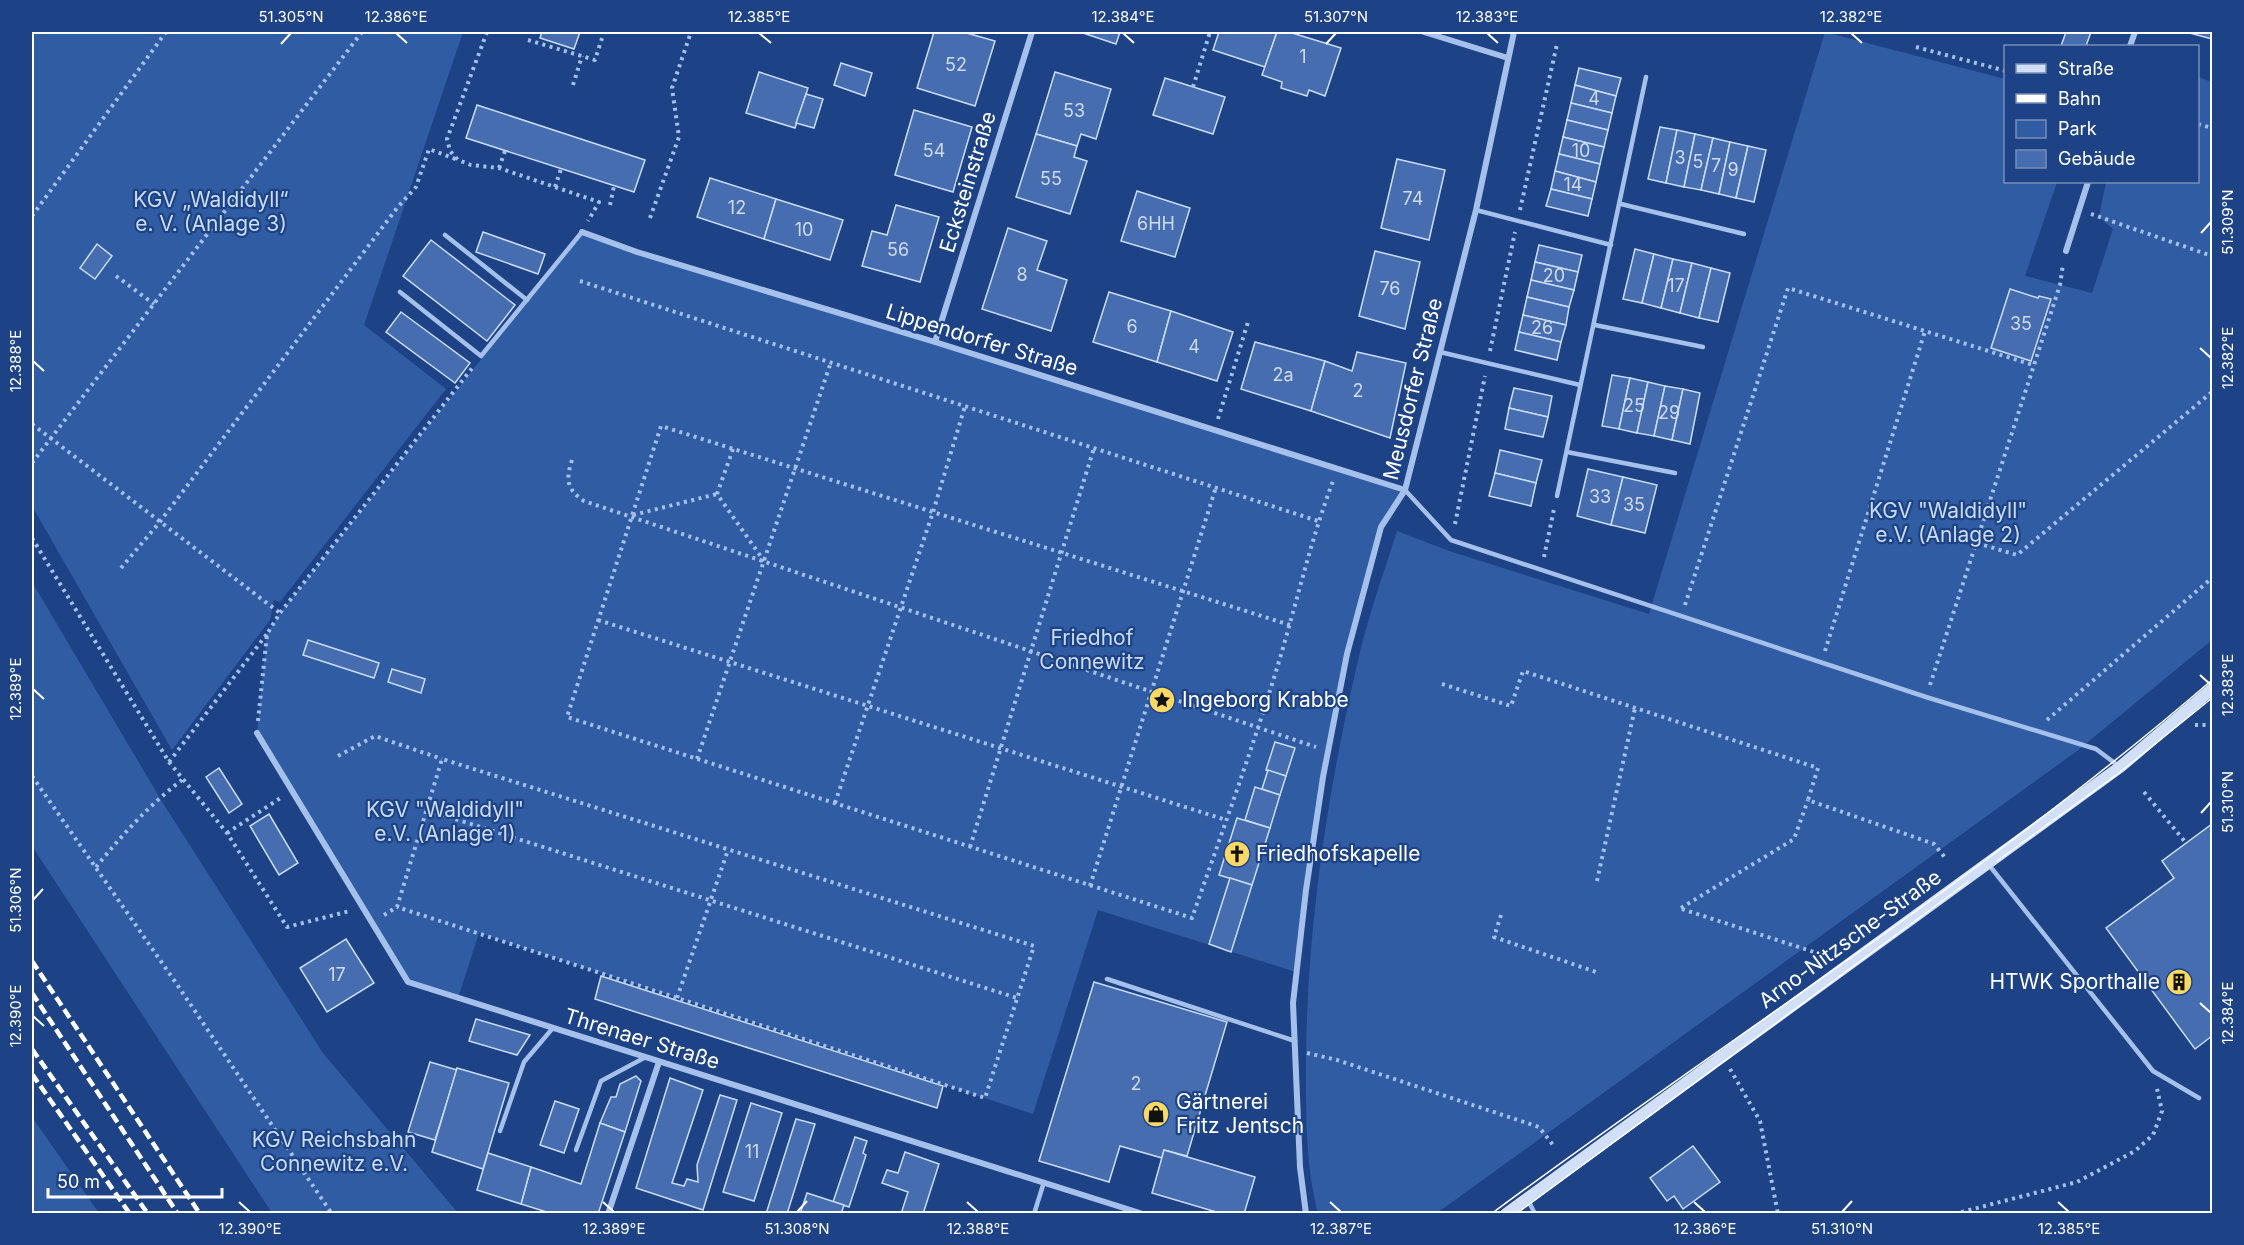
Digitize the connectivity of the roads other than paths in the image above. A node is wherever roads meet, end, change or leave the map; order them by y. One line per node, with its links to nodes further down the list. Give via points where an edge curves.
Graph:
1 (1032, 32): 17 (street, Ecksteinstraße)
2 (1424, 32): 4 (street)
3 (1514, 32): 4 (street, Meusdorfer Straße)
4 (1508, 58): 8 (street, Meusdorfer Straße)
5 (1646, 77): 7 (lane)
6 (2088, 183): 13 (street)
7 (1621, 204): 10 (lane); 12 (lane)
8 (1476, 210): 12 (lane); 19 (street, Meusdorfer Straße)
9 (582, 232): 15 (lane); 17 (street, Lippendorfer Straße)
10 (1744, 234)
11 (445, 235): 15 (lane)
12 (1611, 246): 16 (lane)
13 (2066, 251)
14 (400, 292): 15 (lane, via 481,356)
15 (527, 300)
16 (1594, 326): 18 (lane); 20 (lane)
17 (935, 342): 23 (street, Lippendorfer Straße)
18 (1702, 347)
19 (1440, 352): 20 (lane); 23 (street, Meusdorfer Straße)
20 (1581, 385): 21 (lane)
21 (1567, 452): 22 (lane); 24 (lane)
22 (1675, 473)
23 (1405, 490): 27 (lane, via 1451,540 2096,749); 31 (street, Meusdorfer Straße, via 1381,527 1334,714 1306,890 1293,1003)
24 (1557, 496)
25 (2211, 693): 27 (main road, Arno-Nitzsche-Straße)
26 (257, 733): 30 (street, Threnaer Straße, via 408,981)
27 (2120, 766): 28 (main road, Arno-Nitzsche-Straße)
28 (1987, 863): 34 (lane, via 2152,1071); 38 (main road, Arno-Nitzsche-Straße)
29 (1107, 979): 31 (lane)
30 (552, 1029): 32 (street, Threnaer Straße); 35 (lane, via 524,1062)
31 (1295, 1041): 42 (street, Meusdorfer Straße, via 1300,1167)
32 (644, 1058): 33 (street, Threnaer Straße); 36 (lane, via 601,1080)
33 (659, 1062): 37 (street, Threnaer Straße); 39 (street)
34 (2199, 1098)
35 (500, 1131)
36 (576, 1150)
37 (1044, 1182): 40 (lane); 41 (street, Threnaer Straße)
38 (1527, 1198): 43 (main road, Arno-Nitzsche-Straße); 44 (lane)
39 (608, 1214)
40 (1035, 1214)
41 (1143, 1214)
42 (1306, 1214)
43 (1506, 1214)
44 (1534, 1214)

